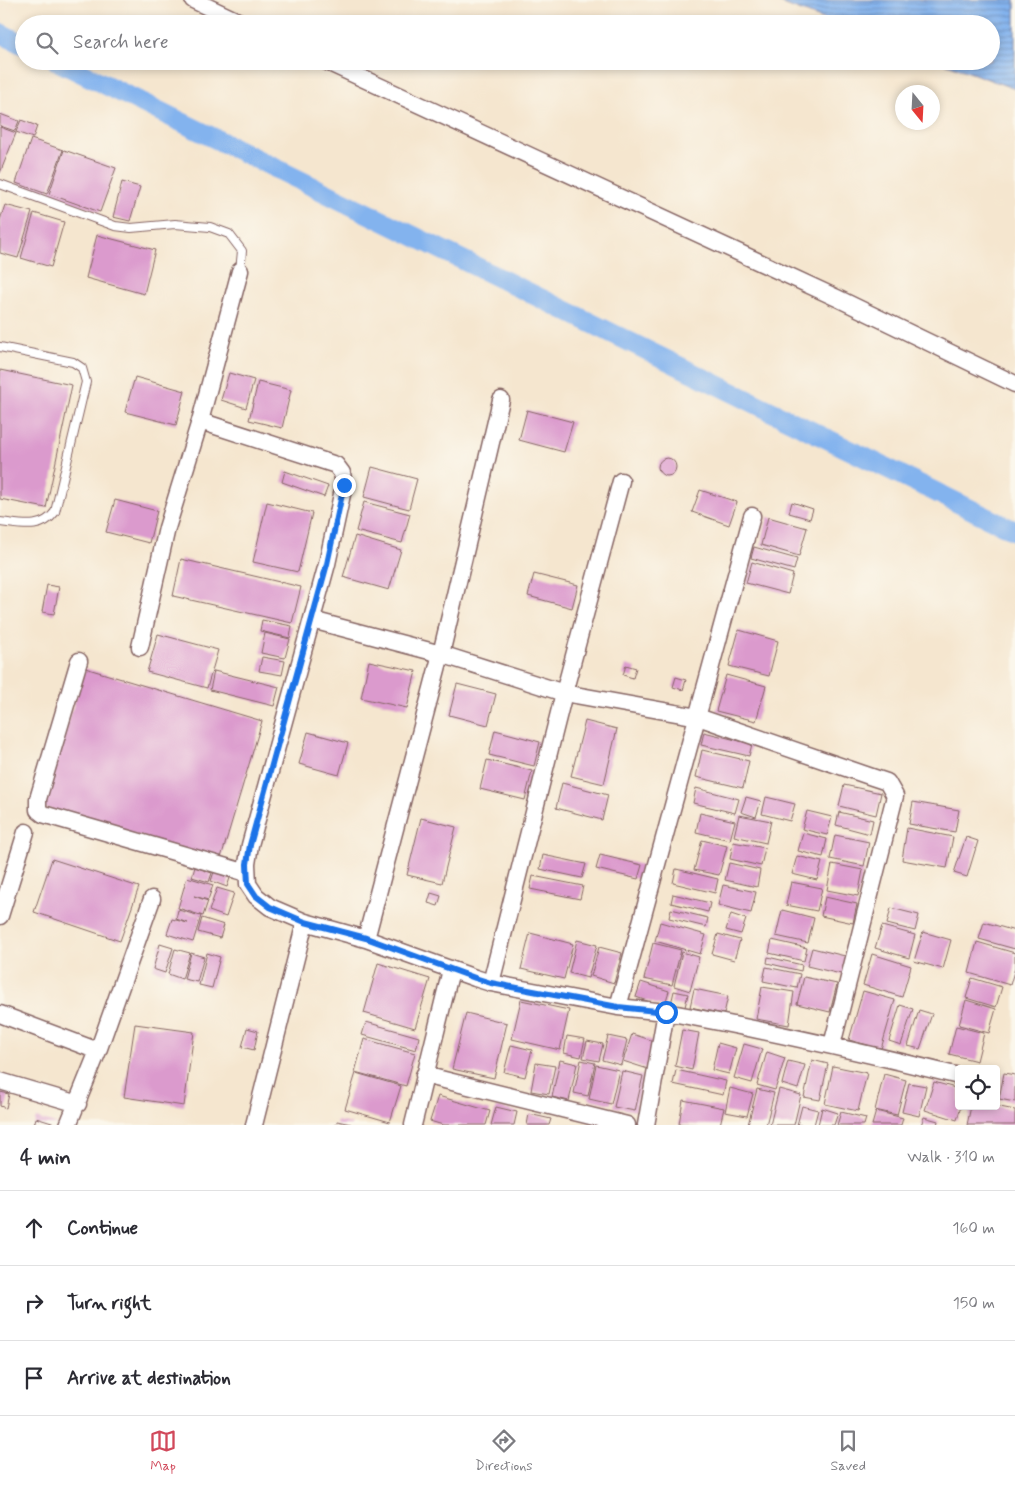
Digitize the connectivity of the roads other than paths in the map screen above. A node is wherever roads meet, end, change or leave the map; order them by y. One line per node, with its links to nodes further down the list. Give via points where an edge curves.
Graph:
1 (192, 0): 2 (street)
2 (224, 15)
3 (344, 70): 7 (street)
4 (0, 184): 5 (lane, via 115,226 131,228 175,224 210,227 229,234 242,251)
5 (240, 271): 9 (street)
6 (0, 347): 12 (lane, via 73,362 82,368 86,382 55,512 37,525)
7 (1015, 384)
8 (501, 400): 15 (street)
9 (200, 421): 13 (street, via 336,464 342,473 342,498); 14 (street, via 167,528)
10 (621, 481): 17 (street)
11 (752, 516): 18 (street)
12 (0, 522)
13 (312, 620): 15 (street); 20 (street, via 250,845)
14 (140, 647)
15 (441, 654): 17 (street); 24 (street)
16 (79, 661): 20 (street, via 38,799 38,810)
17 (564, 693): 18 (street); 26 (street)
18 (698, 717): 27 (street); 30 (street, via 888,782 895,796)
19 (26, 832): 22 (street)
20 (247, 873): 23 (street, via 248,884 256,896 270,907)
21 (152, 900): 31 (street)
22 (0, 916)
23 (305, 922): 24 (street); 37 (street)
24 (366, 938): 25 (street)
25 (451, 970): 26 (street); 32 (street)
26 (491, 983): 27 (street)
27 (618, 1007): 28 (street)
28 (666, 1012): 30 (street); 40 (street)
29 (0, 1014): 31 (street)
30 (832, 1045): 33 (street)
31 (98, 1051): 35 (street)
32 (424, 1075): 38 (street); 39 (street)
33 (955, 1075)
34 (0, 1080): 35 (street)
35 (78, 1104): 36 (street)
36 (68, 1125)
37 (254, 1125)
38 (413, 1125)
39 (627, 1125)
40 (646, 1125)

